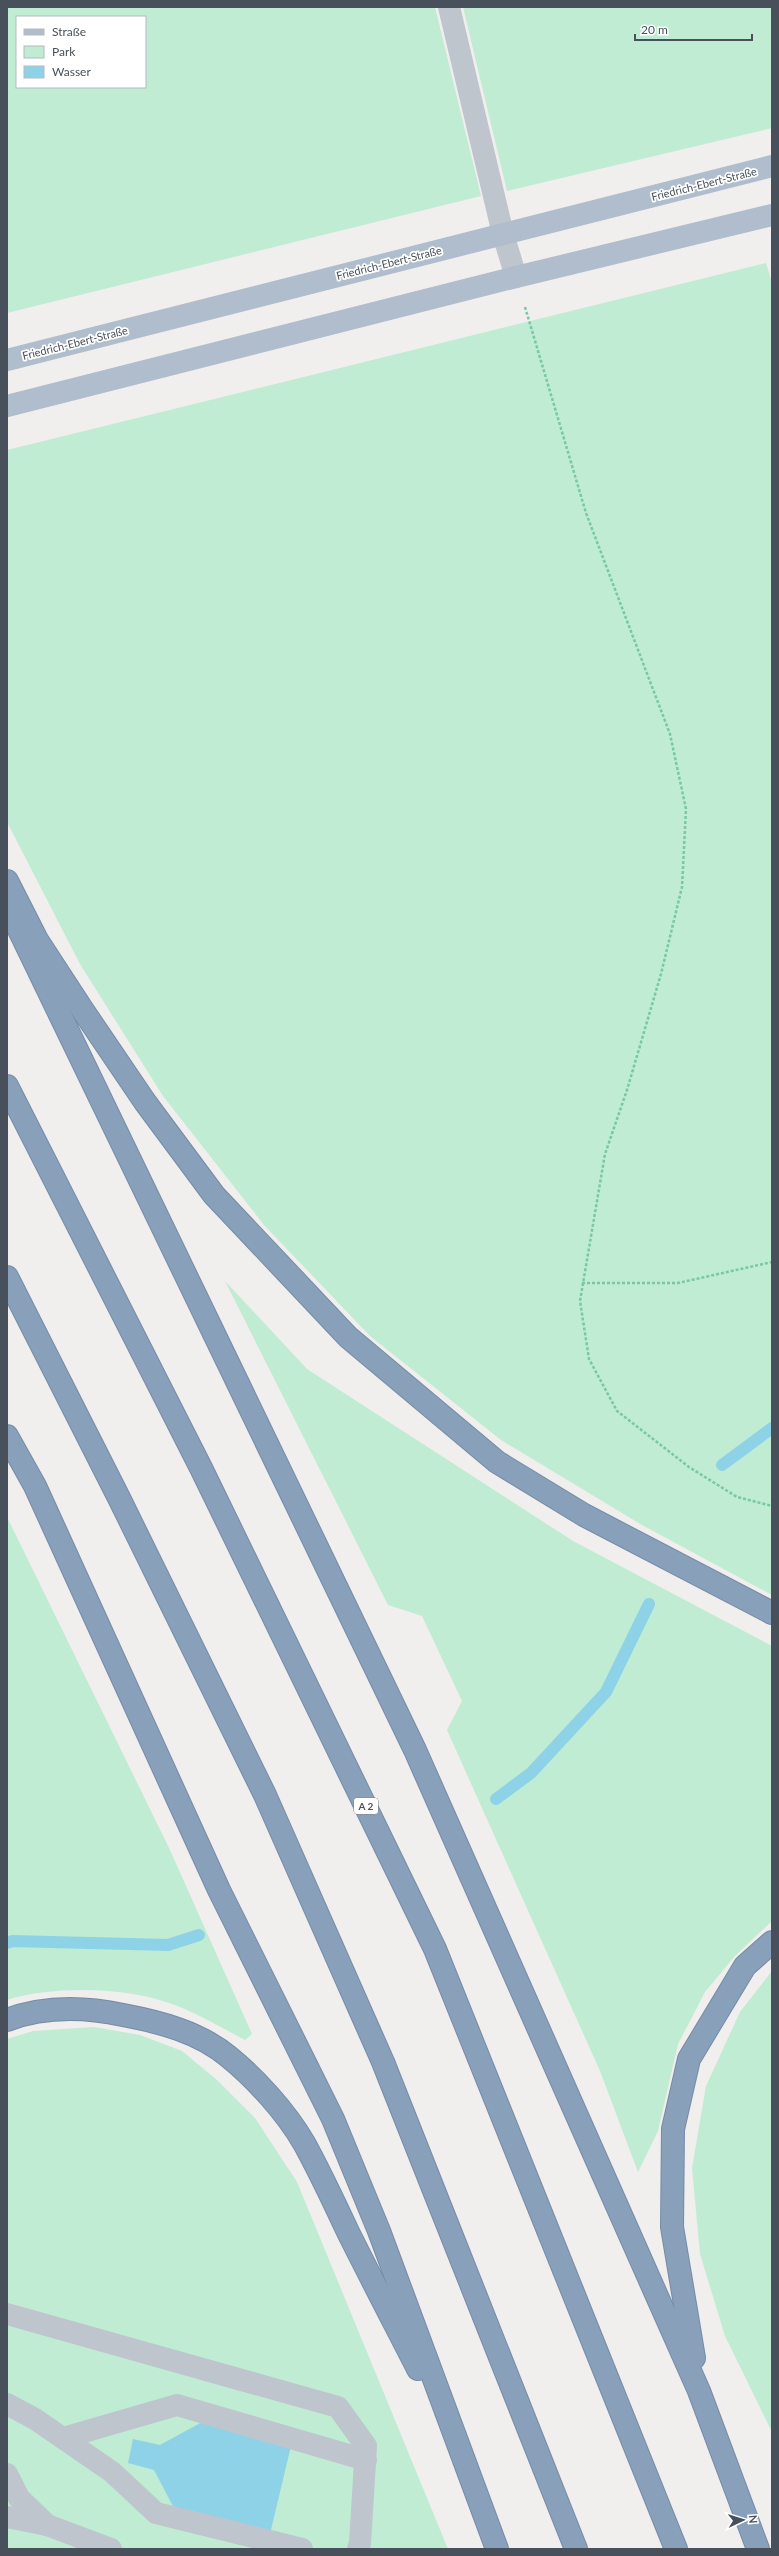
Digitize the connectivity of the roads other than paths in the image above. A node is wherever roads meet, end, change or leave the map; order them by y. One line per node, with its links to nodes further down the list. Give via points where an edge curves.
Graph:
1 (449, 7): 4 (lane)
2 (772, 166): 4 (main road, Friedrich-Ebert-Straße)
3 (772, 215): 5 (main road)
4 (503, 234): 5 (lane); 6 (main road, Friedrich-Ebert-Straße)
5 (516, 277): 7 (main road)
6 (7, 360)
7 (7, 406)
8 (7, 882): 13 (highway, via 37,940 82,1009 145,1102 210,1189 348,1337 497,1462 584,1515)
9 (7, 904): 17 (highway, via 415,1750)
10 (7, 1086): 30 (highway, A 2, via 201,1468 435,1949)
11 (7, 1277): 29 (highway, via 271,1809 383,2062)
12 (7, 1436): 21 (highway, via 35,1486 219,1890 333,2119 380,2231)
13 (772, 1614)
14 (772, 1942): 17 (highway, via 745,1966 689,2059 673,2129 672,2227)
15 (7, 2020): 21 (highway, via 26,2012 62,2009 106,2011 146,2019 201,2039 228,2056 274,2103 303,2142)
16 (7, 2314): 20 (lane, via 338,2407 366,2446)
17 (699, 2391): 31 (highway)
18 (7, 2404): 19 (lane)
19 (63, 2438): 20 (lane, via 177,2405); 26 (lane, via 112,2472 156,2513)
20 (366, 2460): 27 (lane)
21 (466, 2466): 28 (highway)
22 (7, 2474): 24 (lane, via 19,2498)
23 (7, 2517): 24 (lane)
24 (47, 2525): 25 (lane)
25 (111, 2549)
26 (302, 2549)
27 (358, 2549)
28 (497, 2549)
29 (576, 2549)
30 (676, 2549)
31 (758, 2549)

